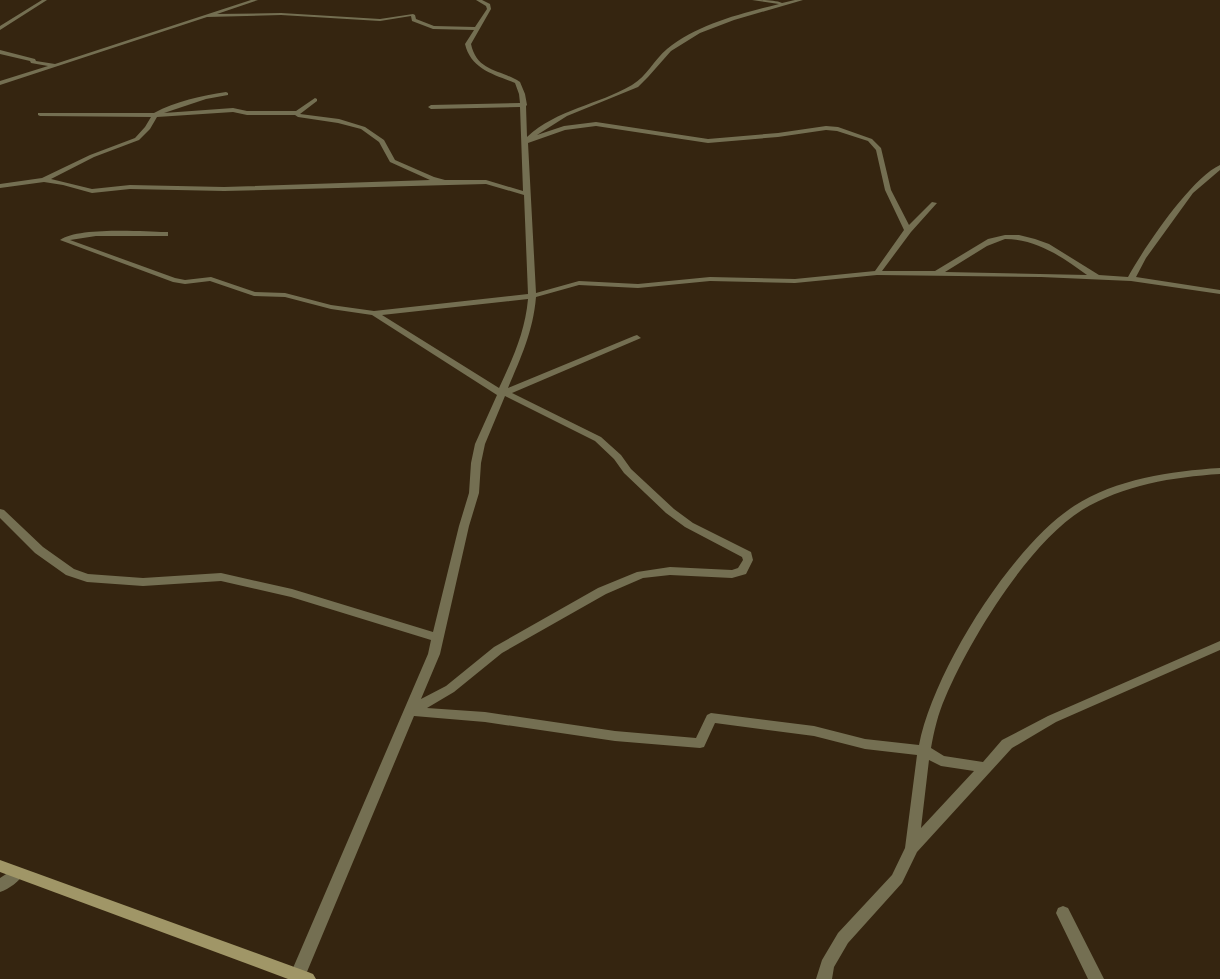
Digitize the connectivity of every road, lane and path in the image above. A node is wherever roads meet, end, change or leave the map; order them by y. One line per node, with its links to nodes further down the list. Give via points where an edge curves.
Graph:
1 (45, 0): 8 (street)
2 (256, 0): 7 (street)
3 (478, 0): 9 (street, via 489,9)
4 (754, 0): 6 (street)
5 (801, 0): 6 (street)
6 (786, 4): 20 (street, via 684,39 668,50 642,82 558,118)
7 (205, 16): 9 (street, via 281,14 380,20 413,15 414,20 423,25); 11 (street)
8 (0, 28)
9 (477, 29): 15 (street, via 468,44 475,61 480,67 519,84)
10 (0, 52): 11 (street)
11 (57, 66): 12 (street)
12 (0, 83)
13 (226, 94): 19 (street, via 182,103)
14 (315, 100): 18 (street)
15 (524, 104): 16 (street); 20 (street)
16 (431, 107)
17 (40, 114): 19 (street)
18 (297, 114): 19 (street, via 233,110); 23 (street, via 363,128 382,141 392,161)
19 (155, 115): 22 (street, via 137,139 92,156)
20 (526, 141): 25 (street); 27 (street, via 564,128 596,124 708,141 838,129 870,140 879,149 888,190)
21 (1220, 167): 32 (street, via 1191,192 1142,258)
22 (44, 180): 23 (street, via 64,182 92,191); 24 (street)
23 (445, 182): 25 (street, via 486,182)
24 (0, 186)
25 (527, 194): 34 (street)
26 (934, 203): 27 (street)
27 (908, 230): 29 (street)
28 (166, 234): 35 (street, via 74,235 64,240 173,280 211,279 254,294 285,295)
29 (877, 273): 30 (street); 34 (street, via 795,281 710,279 638,286 579,282)
30 (935, 274): 31 (street); 31 (street, via 989,242 1012,236 1050,248)
31 (1098, 278): 32 (street)
32 (1131, 280): 33 (street)
33 (1220, 292)
34 (532, 296): 35 (street); 37 (street, via 524,341)
35 (374, 313): 37 (street)
36 (637, 338): 37 (street)
37 (504, 393): 40 (street, via 480,444 474,493); 42 (street, via 598,439 670,511 689,525 747,555 748,560 742,571 732,574 670,571 641,575 602,591 498,650 450,689)
38 (1220, 471): 43 (street, via 1153,480 1107,494 1077,509 1048,531 980,621 955,663 930,723)
39 (0, 512): 40 (street, via 39,550 70,572 87,578 143,582 221,577 292,593)
40 (438, 638): 42 (street)
41 (1220, 645): 44 (street, via 1052,720 1007,744)
42 (410, 710): 43 (street, via 615,736 700,743 711,718 814,731 865,744); 50 (street)
43 (925, 751): 44 (street, via 941,761); 45 (street)
44 (984, 767): 45 (street)
45 (912, 848): 51 (street, via 897,878 843,938 827,965)
46 (0, 866): 47 (main road)
47 (17, 873): 48 (street); 50 (main road)
48 (0, 886)
49 (1063, 913): 52 (street)
50 (303, 977)
51 (824, 979)
52 (1096, 979)

